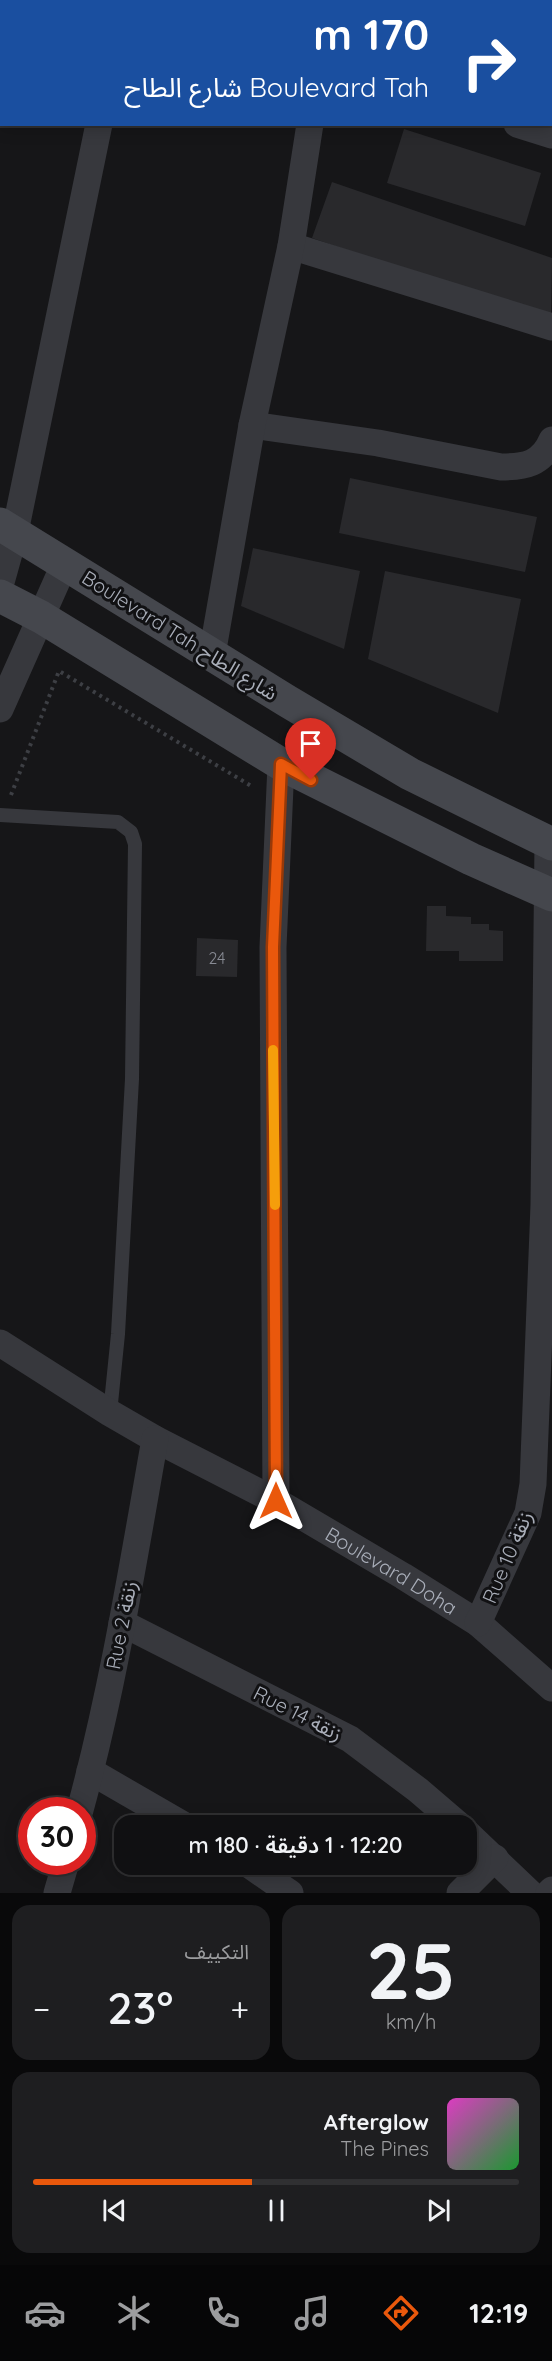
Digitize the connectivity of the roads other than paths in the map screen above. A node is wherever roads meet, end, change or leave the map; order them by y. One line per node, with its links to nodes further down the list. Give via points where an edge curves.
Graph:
1 (99, 126): 9 (street)
2 (310, 126): 5 (street)
3 (523, 126): 4 (street)
4 (552, 135)
5 (291, 246): 6 (street); 7 (street)
6 (552, 327)
7 (252, 425): 8 (street, via 378,443 501,467 535,462); 14 (street)
8 (552, 440)
9 (7, 528): 10 (street, Boulevard Tah شارع الطاح); 11 (street)
10 (65, 563): 13 (street); 14 (street, Boulevard Tah شارع الطاح)
11 (0, 586)
12 (0, 596): 13 (street)
13 (41, 617): 15 (street); 16 (street)
14 (212, 655): 18 (street, Boulevard Tah شارع الطاح, via 410,774)
15 (0, 710)
16 (281, 764): 19 (street); 23 (street, via 273,947)
17 (2, 815): 21 (lane, via 118,822 131,832 135,844 132,1079)
18 (550, 843): 19 (street, Rue 10 زنقة)
19 (549, 894): 25 (street, Rue 10 زنقة, via 544,1205 533,1484 528,1512)
20 (0, 1343): 21 (street, Boulevard Doha)
21 (110, 1413): 22 (street, Boulevard Doha)
22 (155, 1439): 23 (street, Boulevard Doha); 24 (street, Rue 2 زنقة)
23 (276, 1501): 25 (street, Boulevard Doha)
24 (122, 1623): 27 (street, Rue 2 زنقة); 30 (street, Rue 14 زنقة, via 350,1739)
25 (478, 1623): 26 (street, Boulevard Doha)
26 (552, 1688)
27 (90, 1772): 28 (street, Rue 2 زنقة); 29 (street)
28 (83, 1797)
29 (165, 1815)
30 (447, 1815)
31 (477, 1842): 32 (street)
32 (495, 1858): 37 (street); 38 (street)
33 (62, 1875): 35 (street)
34 (264, 1875): 36 (street)
35 (57, 1893)
36 (290, 1893)
37 (460, 1893)
38 (530, 1893)

